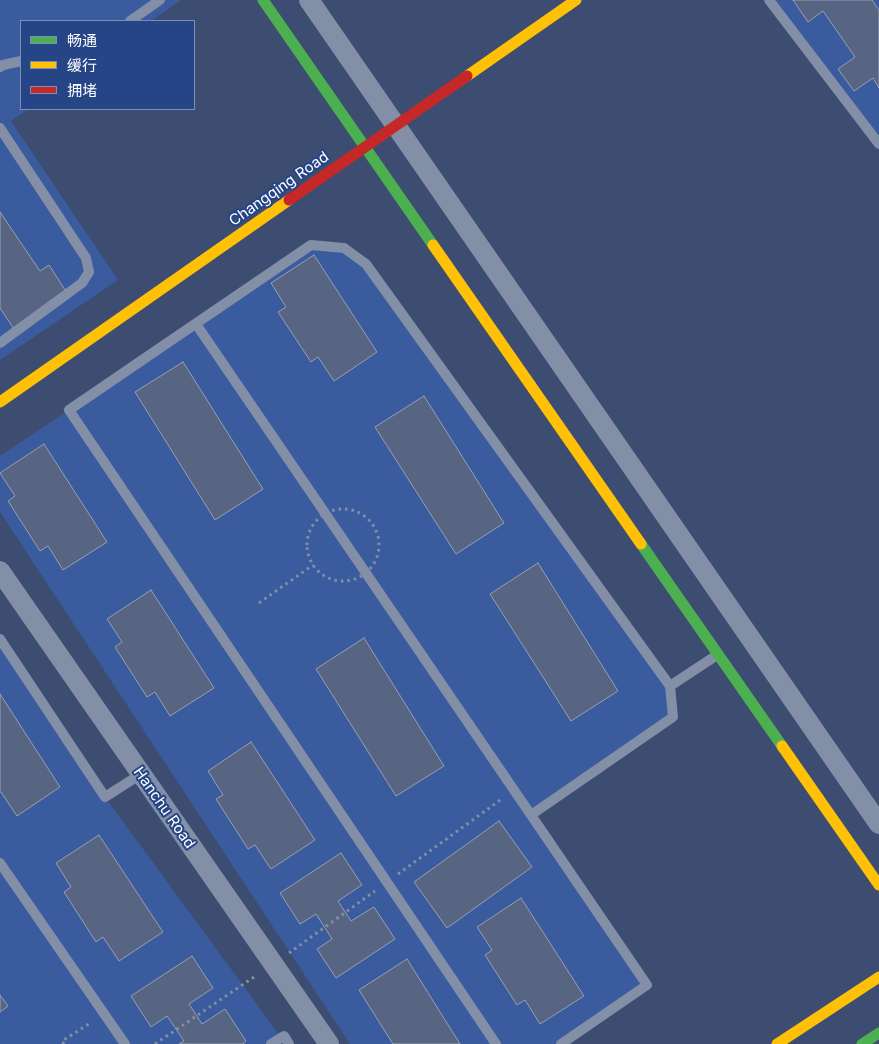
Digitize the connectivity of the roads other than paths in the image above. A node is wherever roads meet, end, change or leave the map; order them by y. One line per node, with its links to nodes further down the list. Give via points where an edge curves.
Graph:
1 (160, 0): 6 (lane)
2 (263, 0): 12 (street)
3 (309, 0): 9 (street)
4 (576, 0): 9 (street, Changqing Road)
5 (769, 0): 11 (lane)
6 (131, 20)
7 (20, 61): 8 (lane)
8 (0, 67)
9 (396, 126): 12 (street, Changqing Road); 22 (street)
10 (0, 128): 14 (lane, via 86,258 89,272 82,283)
11 (879, 144)
12 (365, 147): 15 (street, Changqing Road); 18 (street)
13 (196, 324): 19 (lane, via 311,245 344,248 366,264); 21 (lane); 31 (lane, via 69,410)
14 (0, 343)
15 (0, 402)
16 (0, 571): 20 (street, Hanchu Road)
17 (0, 639): 20 (lane, via 105,797)
18 (718, 654): 19 (lane); 24 (street)
19 (670, 686): 21 (lane, via 673,717)
20 (141, 774): 30 (street, Hanchu Road)
21 (531, 816): 32 (lane, via 647,985)
22 (879, 824)
23 (0, 863): 27 (lane)
24 (879, 885)
25 (879, 976): 33 (street)
26 (879, 1032): 34 (street)
27 (125, 1044)
28 (272, 1044): 29 (lane, via 284,1036)
29 (289, 1044)
30 (329, 1044)
31 (496, 1044)
32 (561, 1044)
33 (777, 1044)
34 (862, 1044)

